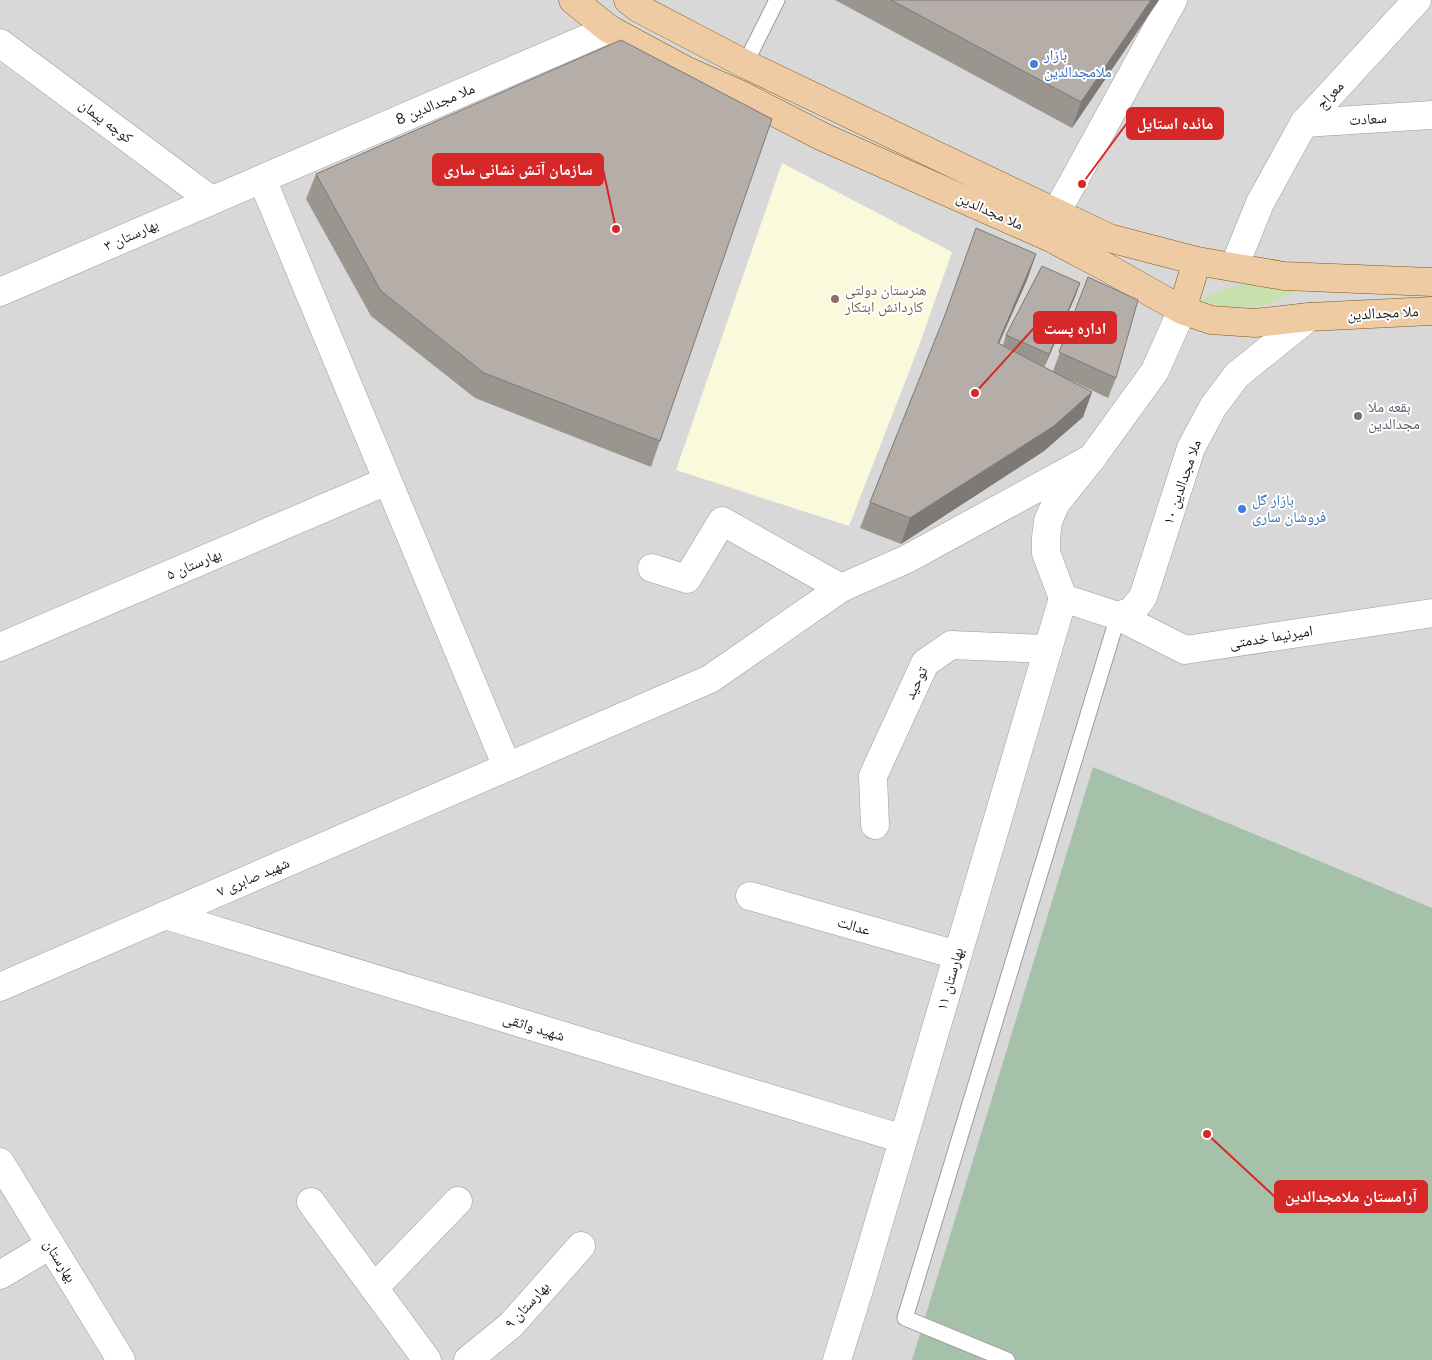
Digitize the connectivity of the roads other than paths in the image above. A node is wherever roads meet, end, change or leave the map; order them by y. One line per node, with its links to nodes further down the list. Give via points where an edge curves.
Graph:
1 (573, 0): 6 (main road, ملا مجدالدین)
2 (628, 0): 8 (main road, ملا مجدالدین)
3 (777, 0): 8 (lane)
4 (1173, 0): 13 (street)
5 (1418, 0): 10 (street, معراج)
6 (609, 29): 11 (street, ملا مجدالدین 8); 18 (main road, ملا مجدالدین, via 683,79 737,93 823,137 1051,238)
7 (0, 43): 12 (street, کوچه پیمان)
8 (744, 64): 13 (main road, ملا مجدالدین)
9 (1432, 114): 10 (street, سعادت)
10 (1304, 123): 15 (street, معراج, via 1260,203)
11 (262, 179): 12 (street, بهارستان ٣); 22 (street)
12 (211, 200): 17 (street, بهارستان ٣)
13 (1056, 213): 14 (main road, ملا مجدالدین, via 1109,238)
14 (1196, 261): 15 (main road, ملا مجدالدین); 18 (main road)
15 (1234, 267): 16 (main road, ملا مجدالدین, via 1284,276)
16 (1432, 282)
17 (0, 292)
18 (1182, 310): 20 (main road, ملا مجدالدین, via 1211,320 1255,323); 21 (street, via 1155,371)
19 (1432, 311): 20 (main road, ملا مجدالدین)
20 (1309, 317): 27 (street, ملا مجدالدین ١٠, via 1237,375 1213,407 1191,448 1143,597 1132,611)
21 (1092, 458): 24 (street, شهید صابری ٧, via 907,560); 25 (street, via 1056,503 1048,522 1046,553)
22 (388, 481): 28 (street, بهارستان ۵); 30 (street)
23 (652, 568): 24 (street, via 687,579 722,521)
24 (842, 588): 30 (street, شهید صابری ٧, via 710,679)
25 (1064, 598): 27 (street, امیرنیما خدمتی); 29 (street, بهارستان ۱۱)
26 (1432, 613): 27 (street, امیرنیما خدمتی, via 1186,650)
27 (1118, 616): 48 (lane, via 905,1318)
28 (0, 647)
29 (1048, 649): 31 (street, توحید, via 951,645 925,663 873,776); 34 (street, بهارستان ۱۱)
30 (507, 767): 33 (street, شهید صابری ٧)
31 (875, 825)
32 (750, 896): 34 (street, عدالت)
33 (165, 915): 35 (street, شهید صابری ٧); 36 (street, شهید واثقی)
34 (957, 955): 36 (street, بهارستان ۱۱)
35 (0, 987)
36 (903, 1140): 47 (street, بهارستان ۱۱)
37 (0, 1162): 40 (street, بهارستان)
38 (458, 1201): 43 (street)
39 (311, 1202): 43 (street)
40 (50, 1245): 42 (street); 44 (street, بهارستان)
41 (581, 1246): 46 (street, بهارستان ٩, via 511,1325)
42 (0, 1274)
43 (374, 1288): 45 (street)
44 (117, 1358)
45 (427, 1360)
46 (468, 1360)
47 (836, 1360)
48 (1007, 1360)

